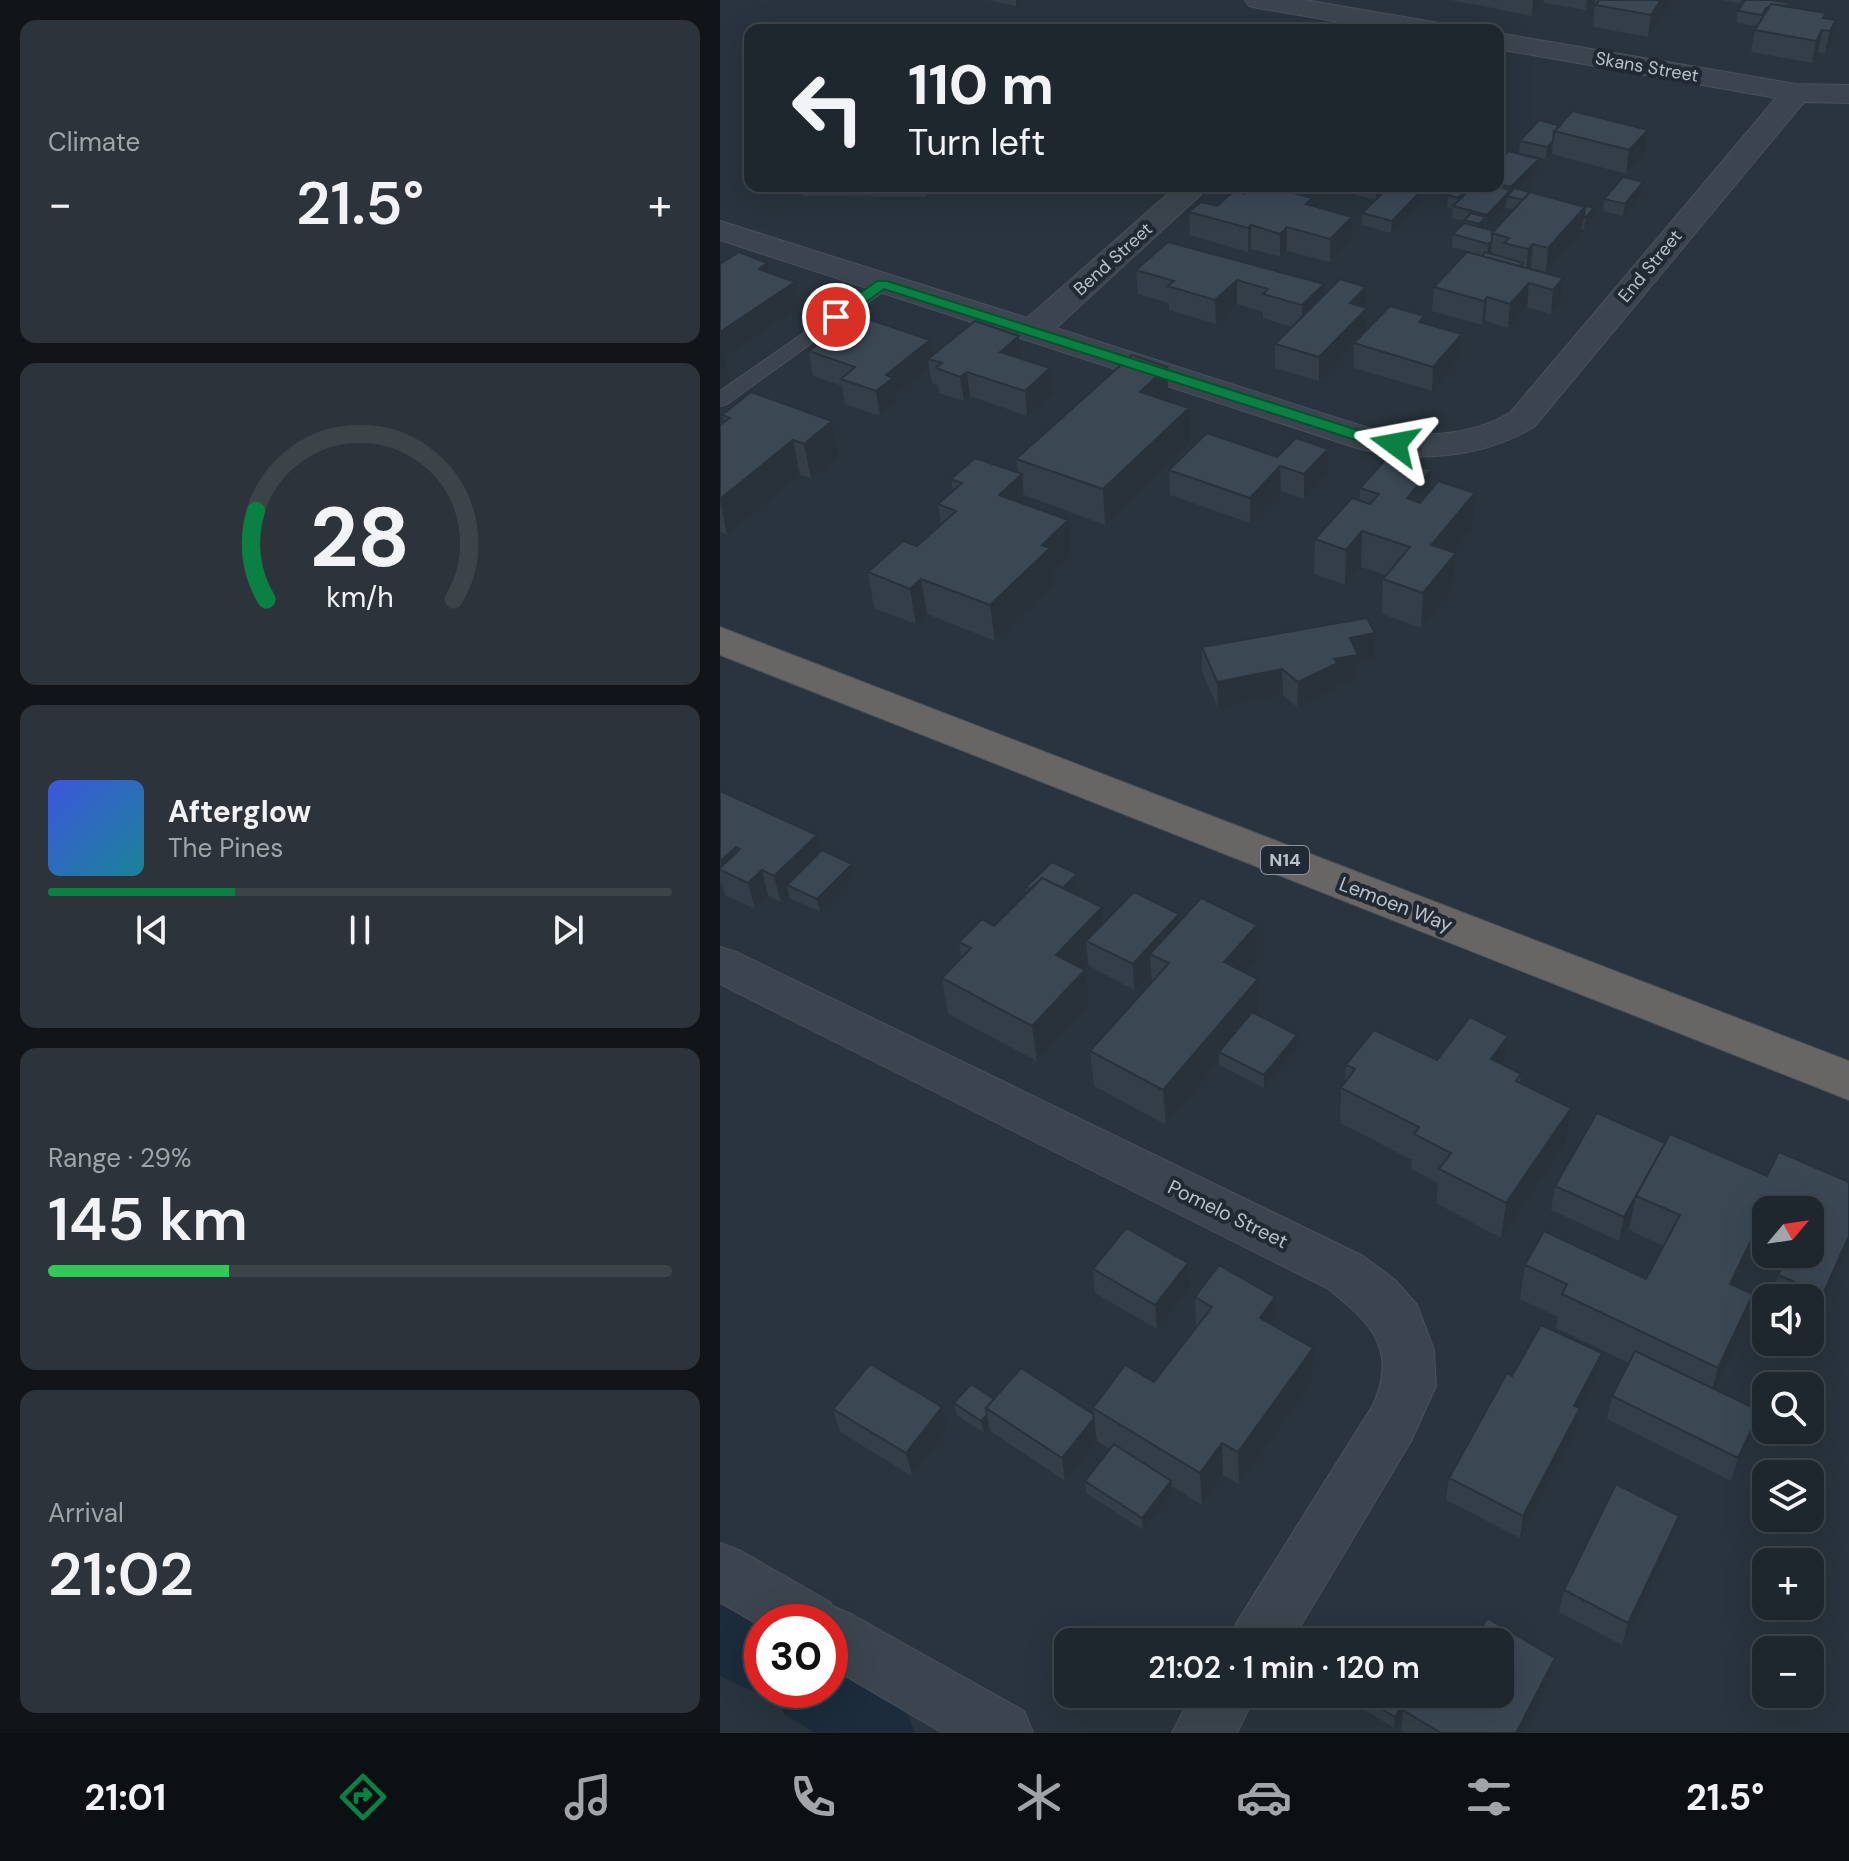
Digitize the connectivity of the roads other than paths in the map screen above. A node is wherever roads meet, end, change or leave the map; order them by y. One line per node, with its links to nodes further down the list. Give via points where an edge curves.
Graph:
1 (1258, 0): 2 (street)
2 (1387, 17): 3 (street)
3 (1412, 24)
4 (1504, 42): 5 (street, Skans Street)
5 (1796, 93): 6 (street, Skans Street); 10 (street, End Street, via 1522,420 1500,435 1417,448 1373,441)
6 (1849, 94)
7 (1188, 192): 10 (street, Bend Street)
8 (720, 230): 9 (street)
9 (882, 284): 10 (street); 11 (lane)
10 (1031, 332)
11 (720, 400)
12 (720, 640): 14 (highway, Lemoen Way / N14)
13 (720, 964): 17 (street, Pomelo Street, via 1345,1272 1398,1321 1407,1350 1409,1386 1392,1423)
14 (1849, 1081)
15 (720, 1571): 16 (street)
16 (778, 1604)
17 (1267, 1628)
18 (848, 1644): 20 (street)
19 (1218, 1708): 21 (street)
20 (1002, 1733)
21 (1203, 1733)

